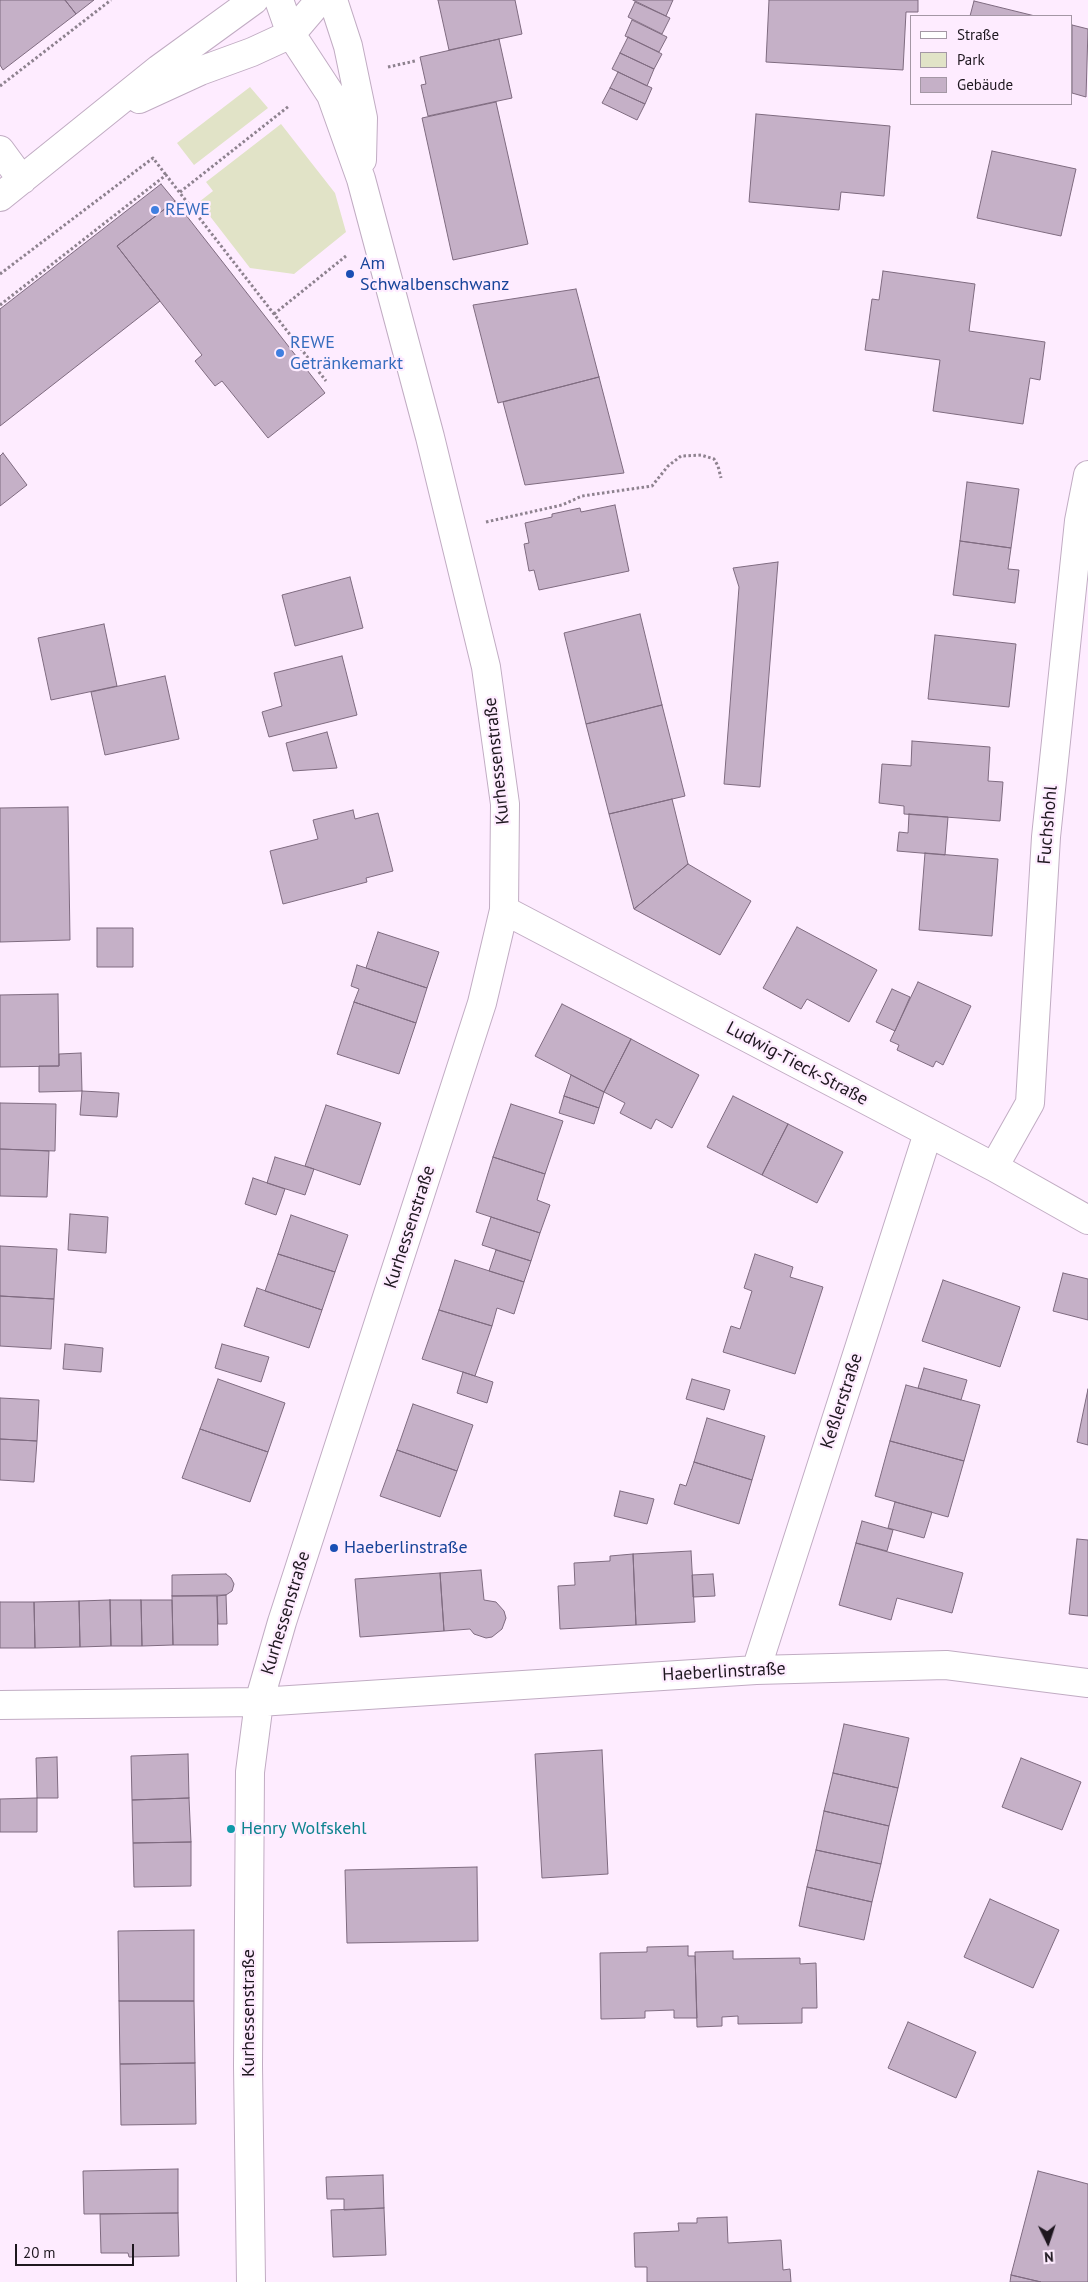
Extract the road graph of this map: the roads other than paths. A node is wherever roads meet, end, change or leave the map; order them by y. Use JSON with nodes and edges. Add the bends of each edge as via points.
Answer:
{"nodes":[{"id":1,"x":254,"y":0,"type":"edge"},
{"id":2,"x":279,"y":0,"type":"edge"},
{"id":3,"x":320,"y":0,"type":"edge"},
{"id":4,"x":333,"y":0,"type":"edge"},
{"id":5,"x":291,"y":34,"type":"junction"},
{"id":6,"x":104,"y":116,"type":"junction"},
{"id":7,"x":0,"y":150,"type":"edge"},
{"id":8,"x":361,"y":179,"type":"junction"},
{"id":9,"x":22,"y":180,"type":"junction"},
{"id":10,"x":0,"y":197,"type":"edge"},
{"id":11,"x":1088,"y":475,"type":"edge"},
{"id":12,"x":504,"y":910,"type":"junction"},
{"id":13,"x":928,"y":1133,"type":"junction"},
{"id":14,"x":994,"y":1167,"type":"junction"},
{"id":15,"x":1088,"y":1220,"type":"edge"},
{"id":16,"x":756,"y":1670,"type":"junction"},
{"id":17,"x":1088,"y":1683,"type":"edge"},
{"id":18,"x":259,"y":1702,"type":"junction"},
{"id":19,"x":0,"y":1705,"type":"edge"},
{"id":20,"x":250,"y":2282,"type":"edge"}],
"edges":[{"from":1,"to":6,"type":"street","via":[[159,69]]},
{"from":2,"to":5,"type":"street","name":"Kurhessenstraße"},
{"from":3,"to":5,"type":"street"},
{"from":4,"to":8,"type":"street","name":"Kurhessenstraße","via":[[348,46],[363,118]]},
{"from":5,"to":6,"type":"street","via":[[200,70]]},
{"from":5,"to":8,"type":"street","name":"Kurhessenstraße","via":[[331,95]]},
{"from":6,"to":9,"type":"street"},
{"from":7,"to":9,"type":"street"},
{"from":8,"to":12,"type":"street","name":"Kurhessenstraße","via":[[430,437],[486,667],[505,804]]},
{"from":9,"to":10,"type":"street"},
{"from":11,"to":14,"type":"street","name":"Fuchshohl","via":[[1079,521],[1046,837],[1030,1103]]},
{"from":12,"to":13,"type":"street","name":"Ludwig-Tieck-Straße"},
{"from":12,"to":18,"type":"street","name":"Kurhessenstraße","via":[[482,1003]]},
{"from":13,"to":14,"type":"street","name":"Ludwig-Tieck-Straße"},
{"from":13,"to":16,"type":"street","name":"Keßlerstraße"},
{"from":14,"to":15,"type":"street","name":"Ludwig-Tieck-Straße"},
{"from":16,"to":17,"type":"street","name":"Haeberlinstraße","via":[[946,1665]]},
{"from":16,"to":18,"type":"street","name":"Haeberlinstraße"},
{"from":18,"to":19,"type":"street","name":"Haeberlinstraße"},
{"from":18,"to":20,"type":"street","name":"Kurhessenstraße","via":[[250,1772]]}]}
